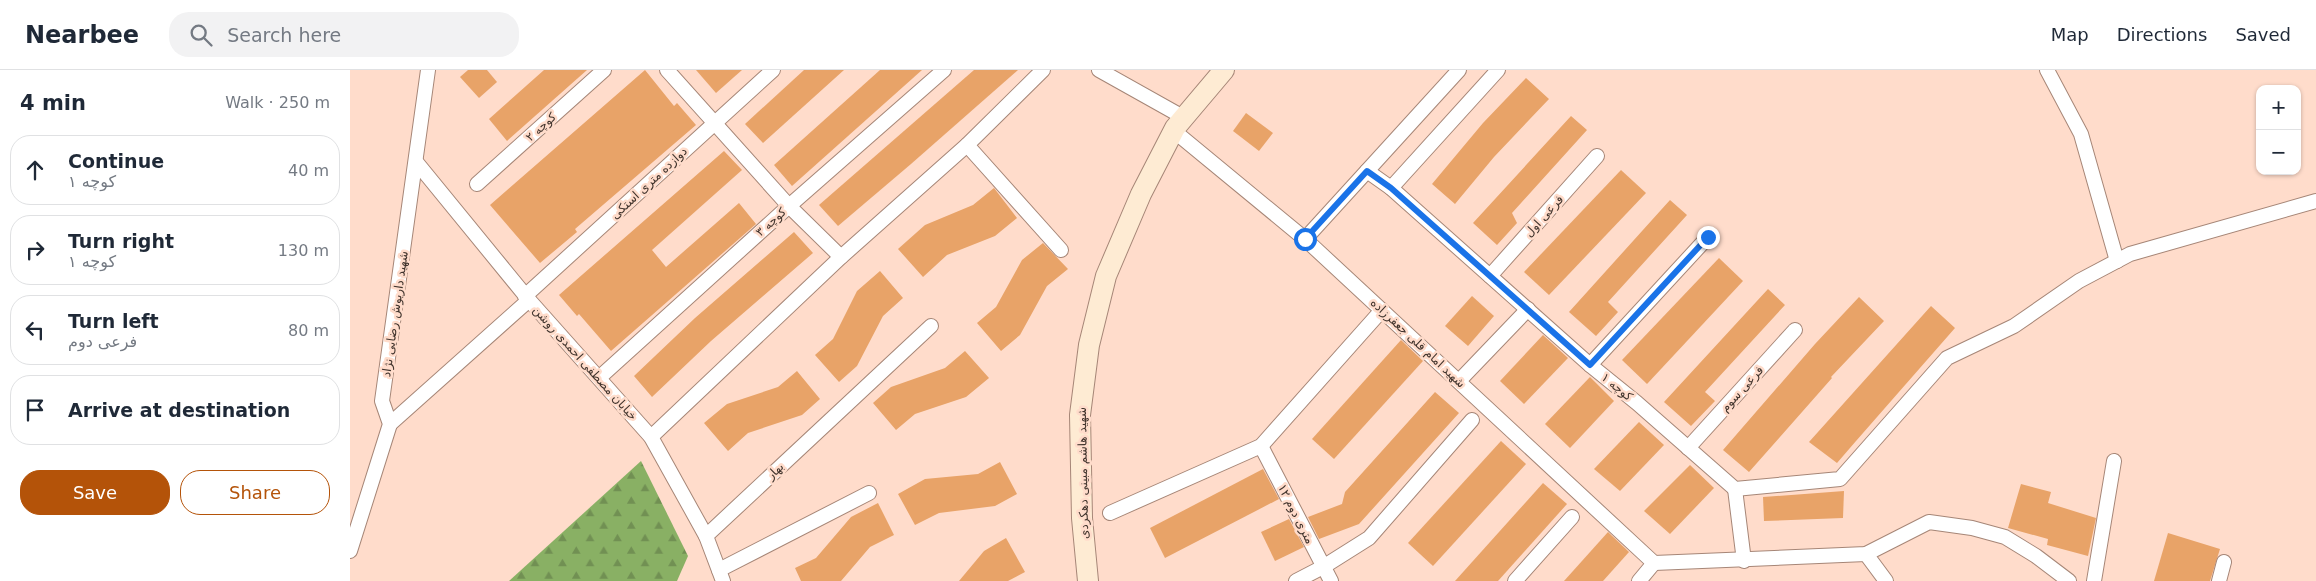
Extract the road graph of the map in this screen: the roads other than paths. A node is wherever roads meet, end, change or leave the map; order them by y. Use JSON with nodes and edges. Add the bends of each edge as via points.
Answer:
{"nodes":[{"id":1,"x":428,"y":70,"type":"edge"},
{"id":2,"x":604,"y":70,"type":"edge"},
{"id":3,"x":667,"y":70,"type":"edge"},
{"id":4,"x":773,"y":70,"type":"edge"},
{"id":5,"x":944,"y":70,"type":"edge"},
{"id":6,"x":1043,"y":70,"type":"edge"},
{"id":7,"x":1099,"y":70,"type":"edge"},
{"id":8,"x":1224,"y":70,"type":"edge"},
{"id":9,"x":1459,"y":70,"type":"edge"},
{"id":10,"x":1498,"y":70,"type":"edge"},
{"id":11,"x":2046,"y":70,"type":"edge"},
{"id":12,"x":714,"y":122,"type":"junction"},
{"id":13,"x":1179,"y":124,"type":"junction"},
{"id":14,"x":967,"y":144,"type":"junction"},
{"id":15,"x":1598,"y":156,"type":"dead end"},
{"id":16,"x":417,"y":164,"type":"junction"},
{"id":17,"x":1367,"y":171,"type":"junction"},
{"id":18,"x":477,"y":184,"type":"dead end"},
{"id":19,"x":1391,"y":188,"type":"junction"},
{"id":20,"x":2316,"y":201,"type":"edge"},
{"id":21,"x":789,"y":206,"type":"junction"},
{"id":22,"x":1708,"y":237,"type":"dead end"},
{"id":23,"x":1305,"y":239,"type":"junction"},
{"id":24,"x":1061,"y":250,"type":"dead end"},
{"id":25,"x":841,"y":258,"type":"junction"},
{"id":26,"x":2117,"y":262,"type":"junction"},
{"id":27,"x":1490,"y":276,"type":"junction"},
{"id":28,"x":527,"y":298,"type":"junction"},
{"id":29,"x":1528,"y":309,"type":"junction"},
{"id":30,"x":1382,"y":310,"type":"junction"},
{"id":31,"x":931,"y":326,"type":"dead end"},
{"id":32,"x":1795,"y":330,"type":"dead end"},
{"id":33,"x":1590,"y":365,"type":"junction"},
{"id":34,"x":600,"y":377,"type":"junction"},
{"id":35,"x":1459,"y":381,"type":"junction"},
{"id":36,"x":1472,"y":420,"type":"dead end"},
{"id":37,"x":390,"y":424,"type":"junction"},
{"id":38,"x":651,"y":437,"type":"junction"},
{"id":39,"x":1261,"y":446,"type":"junction"},
{"id":40,"x":1688,"y":448,"type":"junction"},
{"id":41,"x":2114,"y":461,"type":"dead end"},
{"id":42,"x":1735,"y":489,"type":"junction"},
{"id":43,"x":869,"y":493,"type":"dead end"},
{"id":44,"x":1110,"y":513,"type":"dead end"},
{"id":45,"x":1572,"y":517,"type":"dead end"},
{"id":46,"x":706,"y":536,"type":"junction"},
{"id":47,"x":350,"y":551,"type":"edge"},
{"id":48,"x":1866,"y":554,"type":"junction"},
{"id":49,"x":1744,"y":561,"type":"junction"},
{"id":50,"x":2224,"y":562,"type":"dead end"},
{"id":51,"x":1654,"y":563,"type":"junction"},
{"id":52,"x":1323,"y":567,"type":"junction"},
{"id":53,"x":721,"y":575,"type":"edge"},
{"id":54,"x":1088,"y":581,"type":"edge"},
{"id":55,"x":1296,"y":581,"type":"edge"},
{"id":56,"x":1331,"y":581,"type":"edge"},
{"id":57,"x":1515,"y":581,"type":"edge"},
{"id":58,"x":1639,"y":581,"type":"edge"},
{"id":59,"x":1886,"y":581,"type":"edge"},
{"id":60,"x":2069,"y":581,"type":"edge"},
{"id":61,"x":2094,"y":581,"type":"edge"},
{"id":62,"x":2219,"y":581,"type":"edge"}],
"edges":[{"from":1,"to":16,"type":"street","name":"شهید داریوش رضایی نژاد"},
{"from":2,"to":18,"type":"street","name":"کوچه ۲"},
{"from":3,"to":12,"type":"street"},
{"from":4,"to":12,"type":"street","name":"دوازده متری استکی"},
{"from":5,"to":21,"type":"street","name":"کوچه ۳"},
{"from":6,"to":14,"type":"street"},
{"from":7,"to":13,"type":"street","name":"شهید امام قلی جعفرزاده"},
{"from":8,"to":13,"type":"main road","name":"شهید هاشم مبینی دهکردی"},
{"from":9,"to":17,"type":"street"},
{"from":10,"to":19,"type":"street"},
{"from":11,"to":26,"type":"street","via":[[2081,134]]},
{"from":12,"to":21,"type":"street"},
{"from":12,"to":28,"type":"street","name":"دوازده متری استکی"},
{"from":13,"to":23,"type":"street","name":"شهید امام قلی جعفرزاده"},
{"from":13,"to":54,"type":"main road","name":"شهید هاشم مبینی دهکردی","via":[[1141,194],[1106,276],[1089,345],[1080,415],[1082,518]]},
{"from":14,"to":24,"type":"street"},
{"from":14,"to":25,"type":"street"},
{"from":15,"to":27,"type":"street","name":"فرعی اول"},
{"from":16,"to":28,"type":"street","name":"خیابان مصطفی احمدی روشن"},
{"from":16,"to":37,"type":"street","name":"شهید داریوش رضایی نژاد","via":[[382,401]]},
{"from":17,"to":19,"type":"street","name":"کوچه ۱"},
{"from":17,"to":23,"type":"street"},
{"from":19,"to":27,"type":"street","name":"کوچه ۱"},
{"from":20,"to":26,"type":"street","via":[[2130,254]]},
{"from":21,"to":25,"type":"street"},
{"from":21,"to":34,"type":"street","name":"کوچه ۳"},
{"from":22,"to":33,"type":"street"},
{"from":23,"to":30,"type":"street","name":"شهید امام قلی جعفرزاده"},
{"from":25,"to":38,"type":"street"},
{"from":26,"to":42,"type":"street","via":[[2078,282],[2014,326],[1947,358],[1840,479]]},
{"from":27,"to":29,"type":"street","name":"کوچه ۱"},
{"from":28,"to":34,"type":"street","name":"خیابان مصطفی احمدی روشن"},
{"from":28,"to":37,"type":"street","name":"دوازده متری استکی"},
{"from":29,"to":33,"type":"street","name":"کوچه ۱"},
{"from":29,"to":35,"type":"street"},
{"from":30,"to":35,"type":"street","name":"شهید امام قلی جعفرزاده"},
{"from":30,"to":39,"type":"street"},
{"from":31,"to":46,"type":"street","name":"بهار"},
{"from":32,"to":40,"type":"street","name":"فرعی سوم"},
{"from":33,"to":40,"type":"street","name":"کوچه ۱"},
{"from":34,"to":38,"type":"street","name":"خیابان مصطفی احمدی روشن"},
{"from":35,"to":51,"type":"street","name":"شهید امام قلی جعفرزاده"},
{"from":36,"to":52,"type":"street","via":[[1369,538]]},
{"from":37,"to":47,"type":"street"},
{"from":38,"to":46,"type":"street","name":"خیابان مصطفی احمدی روشن"},
{"from":39,"to":44,"type":"street"},
{"from":39,"to":52,"type":"street","name":"۱۲ متری دوم"},
{"from":40,"to":42,"type":"street","name":"کوچه ۱"},
{"from":41,"to":61,"type":"street"},
{"from":42,"to":49,"type":"street"},
{"from":43,"to":53,"type":"street"},
{"from":45,"to":57,"type":"street"},
{"from":46,"to":53,"type":"street","name":"خیابان مصطفی احمدی روشن"},
{"from":48,"to":49,"type":"street"},
{"from":48,"to":59,"type":"street"},
{"from":48,"to":60,"type":"street","via":[[1929,522],[2005,537]]},
{"from":49,"to":51,"type":"street"},
{"from":50,"to":62,"type":"street"},
{"from":51,"to":58,"type":"street"},
{"from":52,"to":55,"type":"street"},
{"from":52,"to":56,"type":"street","name":"۱۲ متری دوم"}]}
